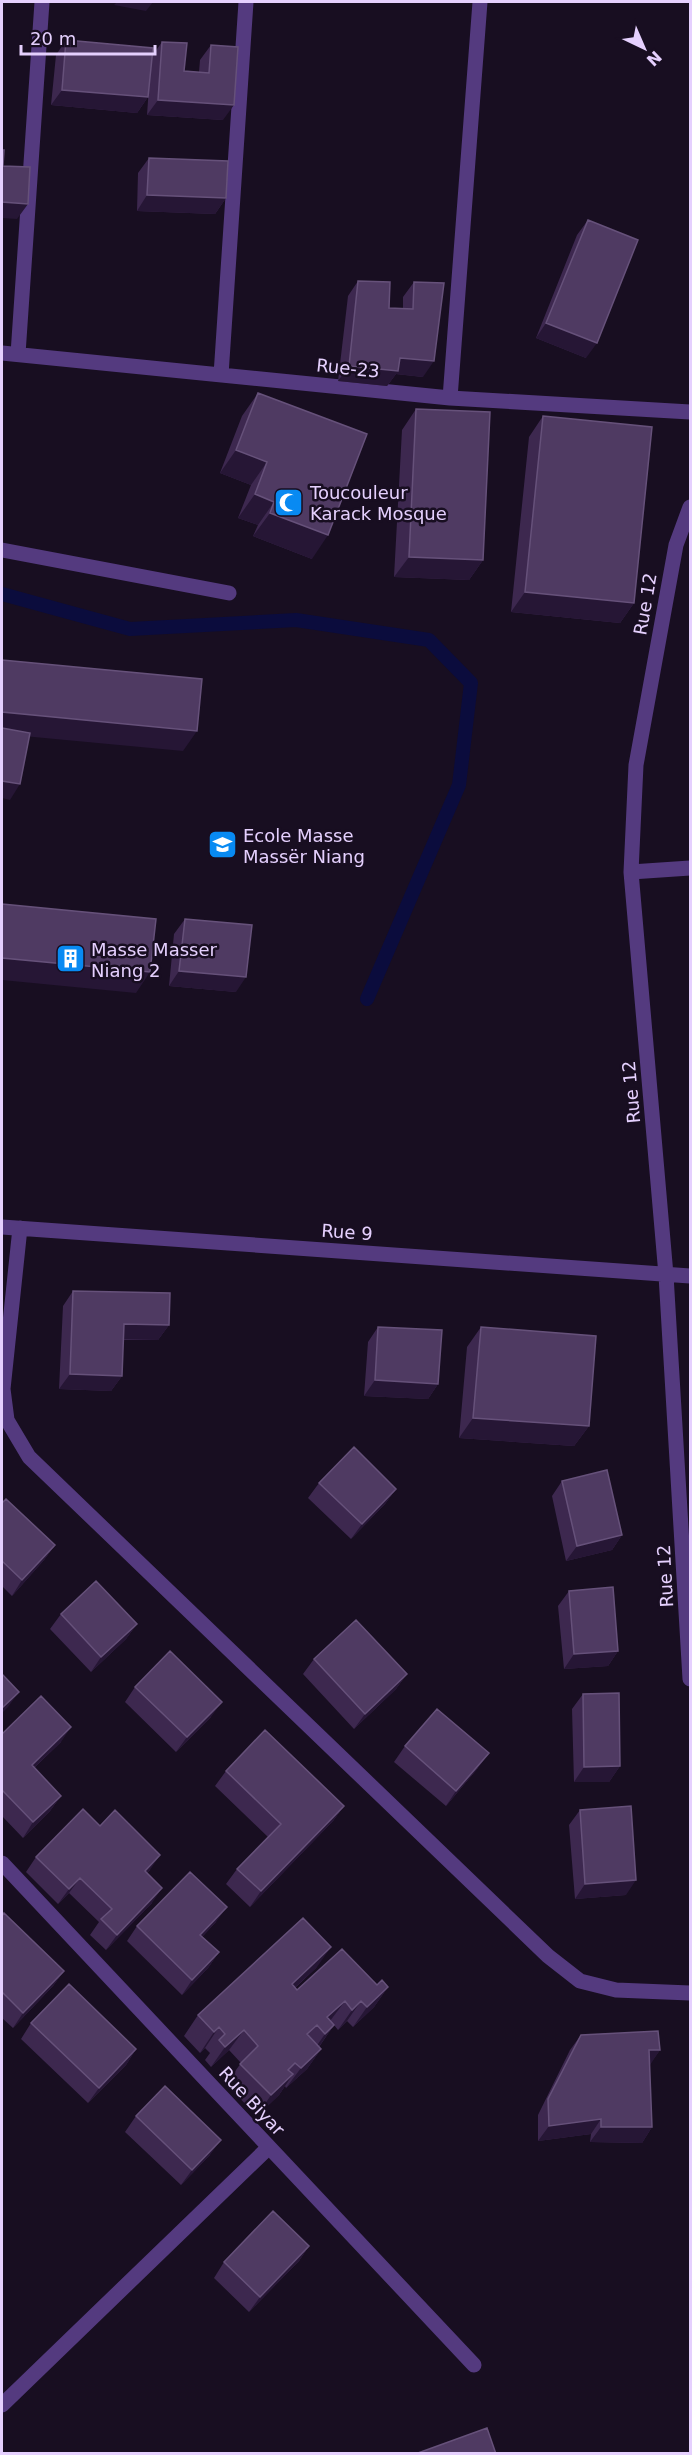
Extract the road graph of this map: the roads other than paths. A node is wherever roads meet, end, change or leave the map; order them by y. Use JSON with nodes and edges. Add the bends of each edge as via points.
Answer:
{"nodes":[{"id":1,"x":42,"y":2,"type":"edge"},
{"id":2,"x":246,"y":2,"type":"edge"},
{"id":3,"x":480,"y":2,"type":"edge"},
{"id":4,"x":2,"y":353,"type":"edge"},
{"id":5,"x":18,"y":354,"type":"junction"},
{"id":6,"x":221,"y":375,"type":"junction"},
{"id":7,"x":450,"y":398,"type":"junction"},
{"id":8,"x":690,"y":412,"type":"edge"},
{"id":9,"x":690,"y":507,"type":"edge"},
{"id":10,"x":2,"y":550,"type":"edge"},
{"id":11,"x":229,"y":593,"type":"dead end"},
{"id":12,"x":690,"y":868,"type":"edge"},
{"id":13,"x":631,"y":872,"type":"junction"},
{"id":14,"x":2,"y":1227,"type":"edge"},
{"id":15,"x":20,"y":1228,"type":"junction"},
{"id":16,"x":666,"y":1275,"type":"junction"},
{"id":17,"x":690,"y":1276,"type":"edge"},
{"id":18,"x":690,"y":1679,"type":"edge"},
{"id":19,"x":2,"y":1863,"type":"edge"},
{"id":20,"x":690,"y":1993,"type":"edge"},
{"id":21,"x":269,"y":2147,"type":"junction"},
{"id":22,"x":474,"y":2365,"type":"dead end"},
{"id":23,"x":2,"y":2405,"type":"edge"}],
"edges":[{"from":1,"to":5,"type":"street"},
{"from":2,"to":6,"type":"street"},
{"from":3,"to":7,"type":"street"},
{"from":4,"to":5,"type":"street","name":"Rue-23"},
{"from":5,"to":6,"type":"street","name":"Rue-23"},
{"from":6,"to":7,"type":"street","name":"Rue-23"},
{"from":7,"to":8,"type":"street","name":"Rue-23"},
{"from":9,"to":13,"type":"street","name":"Rue 12","via":[[676,545],[636,765]]},
{"from":10,"to":11,"type":"street"},
{"from":12,"to":13,"type":"street"},
{"from":13,"to":16,"type":"street","name":"Rue 12"},
{"from":14,"to":15,"type":"street","name":"Rue 9"},
{"from":15,"to":16,"type":"street","name":"Rue 9"},
{"from":15,"to":20,"type":"street","via":[[3,1389],[7,1420],[29,1457],[548,1956],[580,1981],[616,1990]]},
{"from":16,"to":17,"type":"street","name":"Rue 9"},
{"from":16,"to":18,"type":"street","name":"Rue 12"},
{"from":19,"to":21,"type":"street","name":"Rue Biyar"},
{"from":21,"to":22,"type":"street","name":"Rue Biyar"},
{"from":21,"to":23,"type":"street"}]}
